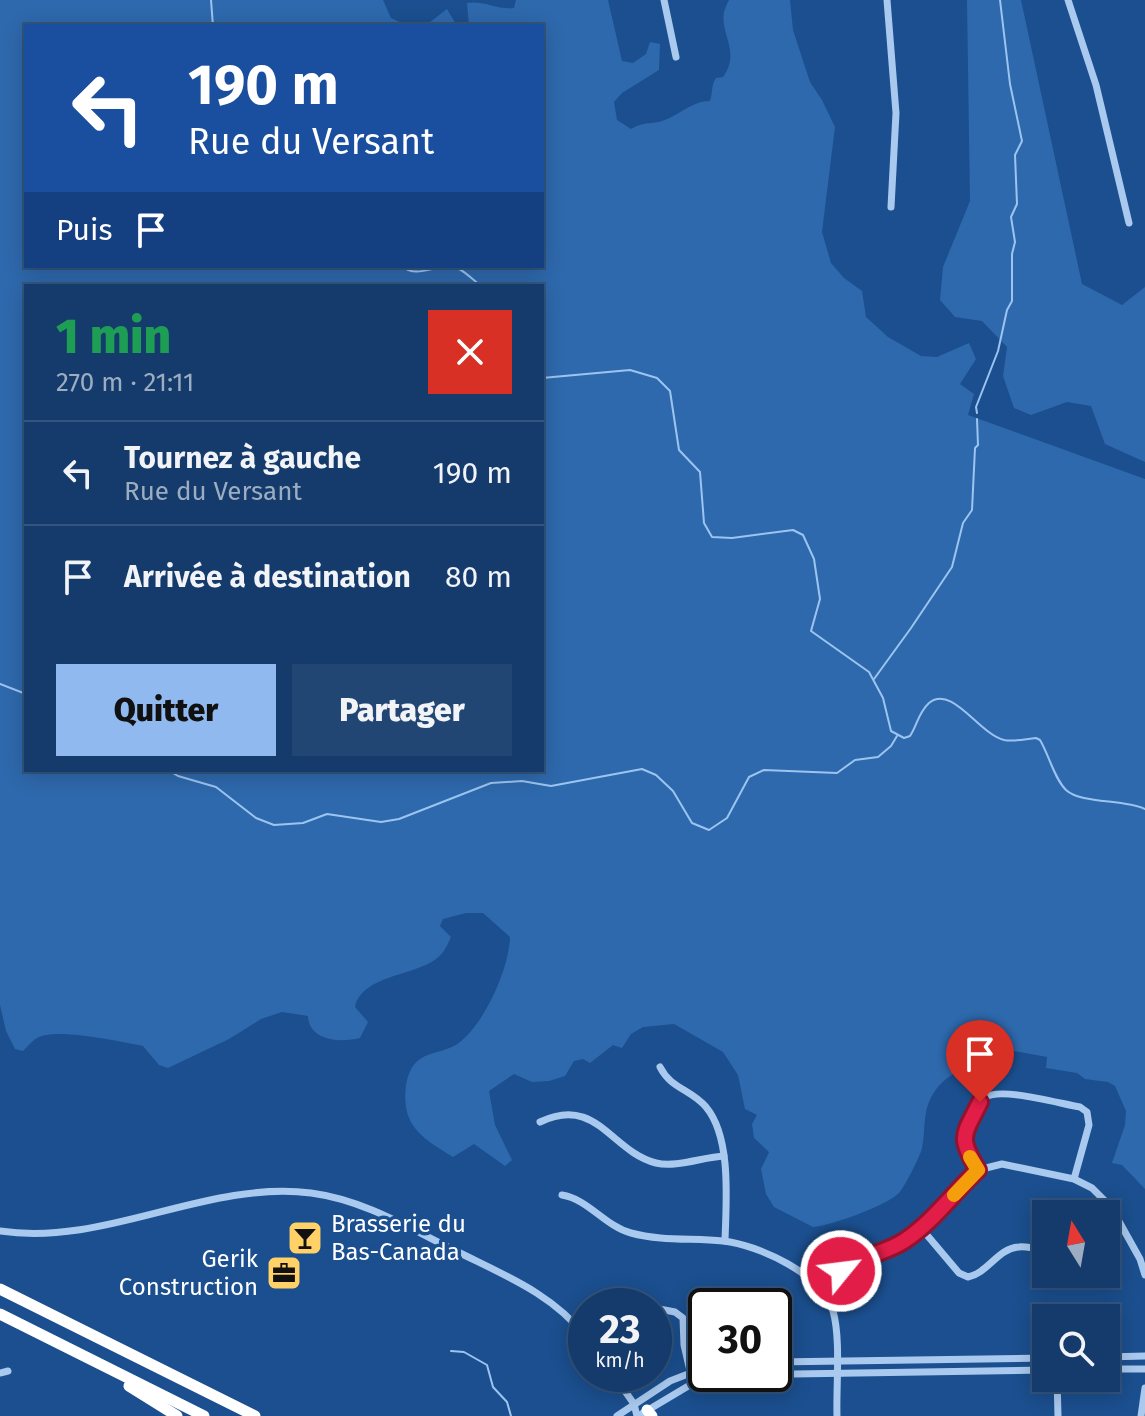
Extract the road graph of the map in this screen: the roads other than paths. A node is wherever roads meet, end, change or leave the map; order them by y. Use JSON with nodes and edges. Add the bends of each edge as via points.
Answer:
{"nodes":[{"id":1,"x":664,"y":0,"type":"edge"},
{"id":2,"x":887,"y":0,"type":"edge"},
{"id":3,"x":1068,"y":0,"type":"edge"},
{"id":4,"x":676,"y":57,"type":"dead end"},
{"id":5,"x":891,"y":207,"type":"dead end"},
{"id":6,"x":1129,"y":223,"type":"dead end"},
{"id":7,"x":660,"y":1067,"type":"dead end"},
{"id":8,"x":540,"y":1122,"type":"dead end"},
{"id":9,"x":724,"y":1156,"type":"junction"},
{"id":10,"x":978,"y":1170,"type":"junction"},
{"id":11,"x":1074,"y":1179,"type":"junction"},
{"id":12,"x":562,"y":1195,"type":"dead end"},
{"id":13,"x":1104,"y":1200,"type":"edge"},
{"id":14,"x":1120,"y":1222,"type":"edge"},
{"id":15,"x":921,"y":1228,"type":"junction"},
{"id":16,"x":0,"y":1231,"type":"edge"},
{"id":17,"x":725,"y":1241,"type":"junction"},
{"id":18,"x":1032,"y":1249,"type":"edge"},
{"id":19,"x":1142,"y":1258,"type":"edge"},
{"id":20,"x":1145,"y":1275,"type":"edge"},
{"id":21,"x":819,"y":1288,"type":"junction"},
{"id":22,"x":0,"y":1289,"type":"edge"},
{"id":23,"x":672,"y":1311,"type":"edge"},
{"id":24,"x":0,"y":1314,"type":"edge"},
{"id":25,"x":568,"y":1317,"type":"edge"},
{"id":26,"x":71,"y":1350,"type":"junction"},
{"id":27,"x":1145,"y":1356,"type":"edge"},
{"id":28,"x":1120,"y":1357,"type":"edge"},
{"id":29,"x":1032,"y":1358,"type":"edge"},
{"id":30,"x":688,"y":1362,"type":"edge"},
{"id":31,"x":792,"y":1362,"type":"edge"},
{"id":32,"x":836,"y":1362,"type":"junction"},
{"id":33,"x":1120,"y":1369,"type":"edge"},
{"id":34,"x":1145,"y":1369,"type":"edge"},
{"id":35,"x":1032,"y":1370,"type":"edge"},
{"id":36,"x":688,"y":1372,"type":"edge"},
{"id":37,"x":837,"y":1374,"type":"junction"},
{"id":38,"x":1145,"y":1388,"type":"edge"},
{"id":39,"x":626,"y":1392,"type":"edge"},
{"id":40,"x":1057,"y":1392,"type":"edge"},
{"id":41,"x":634,"y":1404,"type":"junction"},
{"id":42,"x":644,"y":1414,"type":"edge"},
{"id":43,"x":177,"y":1416,"type":"edge"},
{"id":44,"x":204,"y":1416,"type":"edge"},
{"id":45,"x":255,"y":1416,"type":"edge"},
{"id":46,"x":617,"y":1416,"type":"edge"},
{"id":47,"x":837,"y":1416,"type":"edge"},
{"id":48,"x":1058,"y":1416,"type":"edge"},
{"id":49,"x":1141,"y":1416,"type":"edge"}],
"edges":[{"from":1,"to":4,"type":"street"},
{"from":2,"to":5,"type":"street","via":[[896,113]]},
{"from":3,"to":6,"type":"street","via":[[1096,85]]},
{"from":7,"to":9,"type":"street","via":[[666,1079],[708,1109]]},
{"from":8,"to":9,"type":"street","via":[[552,1116],[587,1117],[656,1163]]},
{"from":9,"to":17,"type":"street"},
{"from":10,"to":11,"type":"street","via":[[1002,1164]]},
{"from":10,"to":11,"type":"street","via":[[965,1148],[964,1134],[980,1102],[1001,1093],[1087,1112],[1089,1125]]},
{"from":10,"to":15,"type":"street"},
{"from":11,"to":13,"type":"street"},
{"from":12,"to":17,"type":"street","via":[[631,1233]]},
{"from":14,"to":19,"type":"street"},
{"from":15,"to":18,"type":"street","via":[[968,1277],[1008,1249]]},
{"from":15,"to":21,"type":"street","via":[[901,1243],[857,1259]]},
{"from":16,"to":25,"type":"street","via":[[67,1232],[246,1194],[324,1195],[387,1216],[527,1286]]},
{"from":17,"to":21,"type":"street","via":[[774,1257]]},
{"from":19,"to":20,"type":"street"},
{"from":21,"to":32,"type":"street","via":[[834,1313]]},
{"from":22,"to":45,"type":"highway"},
{"from":23,"to":30,"type":"street","via":[[683,1318]]},
{"from":24,"to":26,"type":"highway"},
{"from":26,"to":43,"type":"highway"},
{"from":26,"to":44,"type":"highway"},
{"from":27,"to":28,"type":"street"},
{"from":29,"to":32,"type":"street"},
{"from":31,"to":32,"type":"street"},
{"from":32,"to":37,"type":"street"},
{"from":33,"to":34,"type":"street"},
{"from":35,"to":37,"type":"street"},
{"from":36,"to":41,"type":"street"},
{"from":37,"to":42,"type":"street","via":[[718,1377],[690,1385]]},
{"from":37,"to":47,"type":"street"},
{"from":38,"to":49,"type":"street"},
{"from":39,"to":41,"type":"street"},
{"from":40,"to":48,"type":"street"},
{"from":41,"to":42,"type":"street"},
{"from":41,"to":46,"type":"street"}]}
